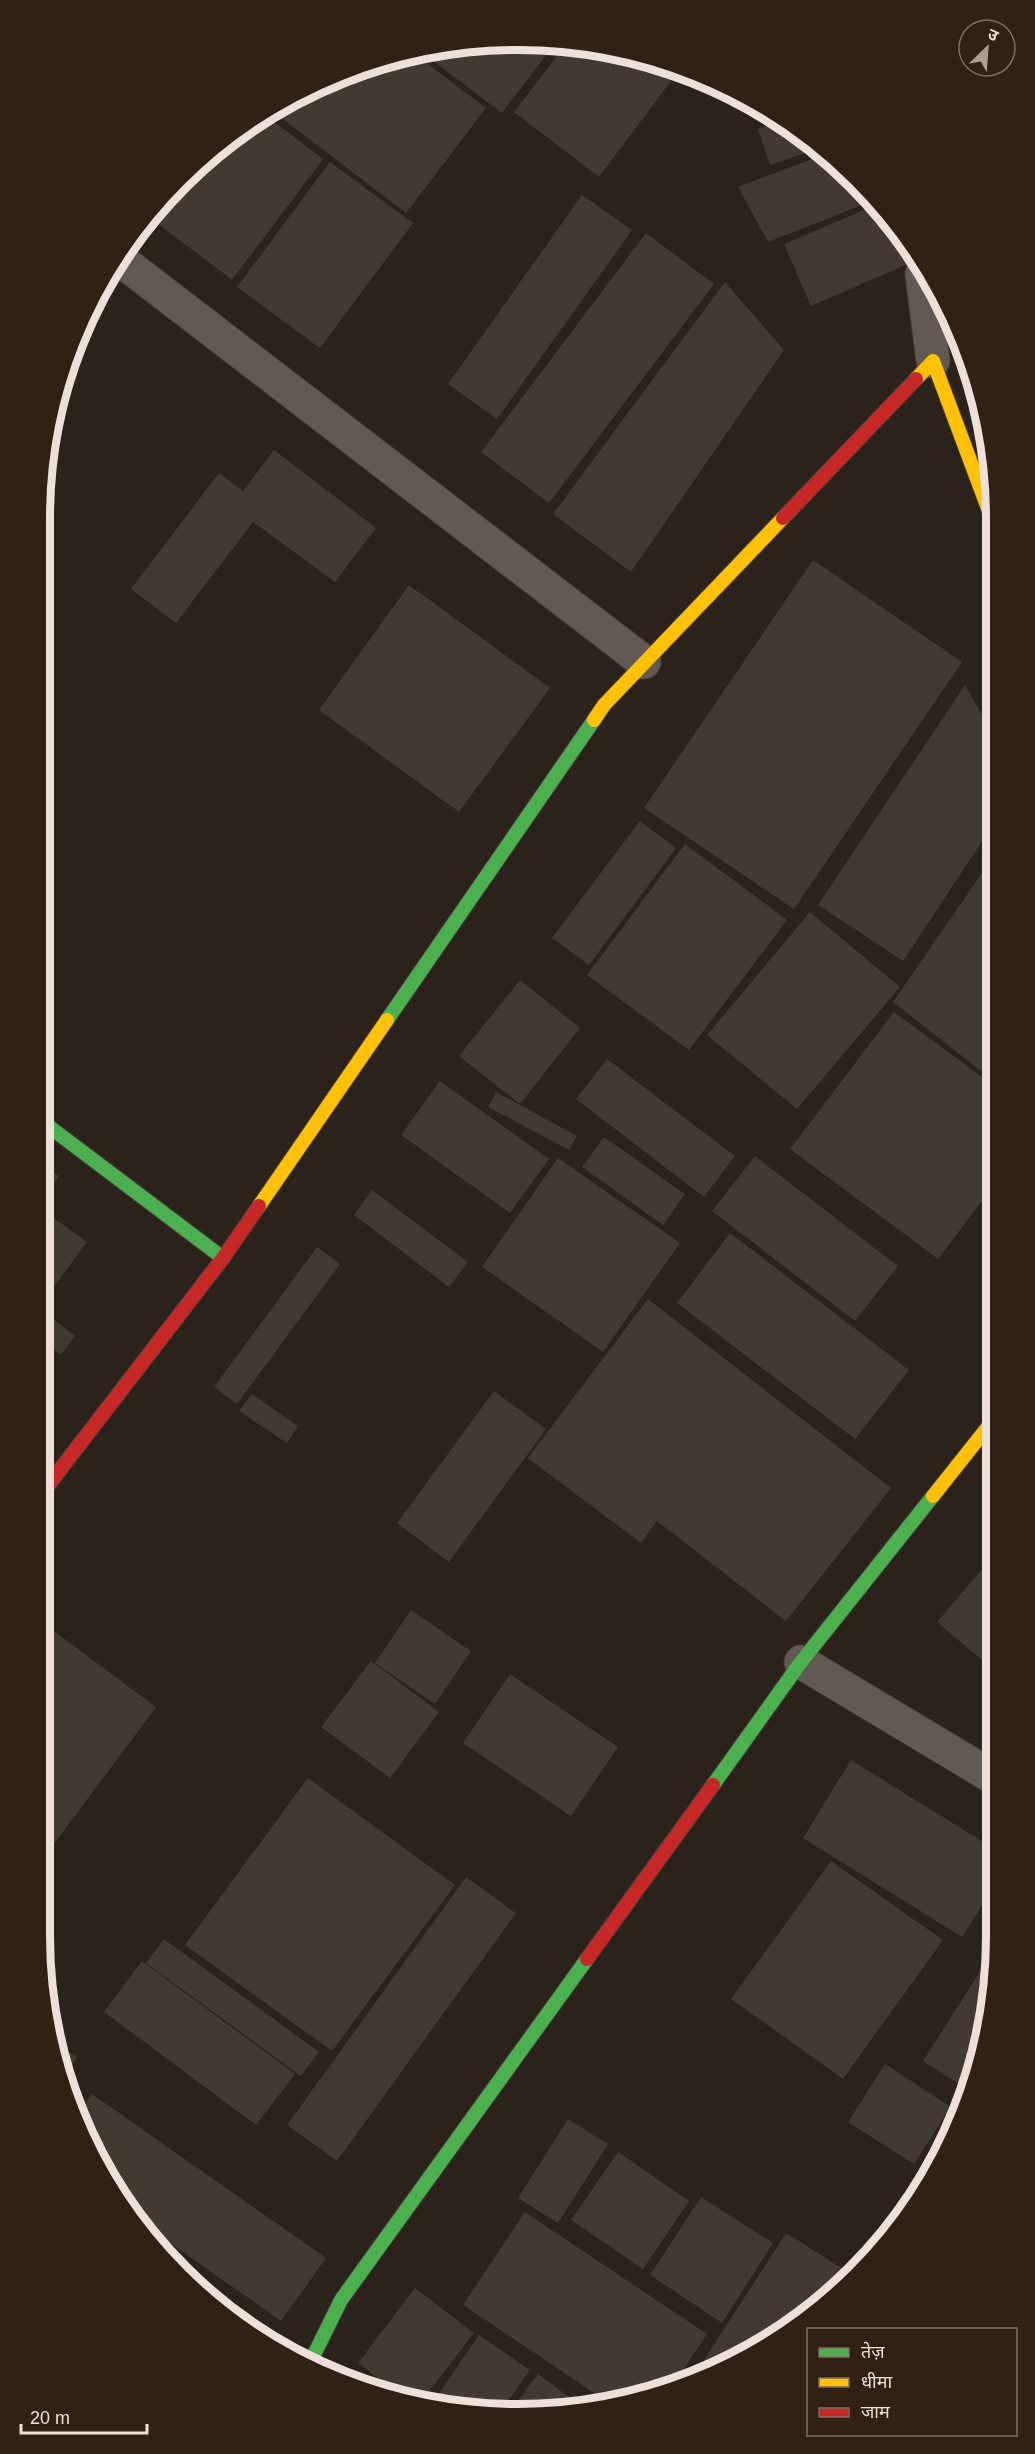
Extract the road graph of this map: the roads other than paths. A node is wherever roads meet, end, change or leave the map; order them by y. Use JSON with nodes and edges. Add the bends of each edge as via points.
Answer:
{"nodes":[{"id":1,"x":124,"y":263,"type":"edge"},
{"id":2,"x":923,"y":285,"type":"edge"},
{"id":3,"x":933,"y":361,"type":"junction"},
{"id":4,"x":985,"y":500,"type":"edge"},
{"id":5,"x":644,"y":662,"type":"junction"},
{"id":6,"x":50,"y":1127,"type":"edge"},
{"id":7,"x":223,"y":1258,"type":"junction"},
{"id":8,"x":986,"y":1428,"type":"edge"},
{"id":9,"x":50,"y":1483,"type":"edge"},
{"id":10,"x":801,"y":1662,"type":"junction"},
{"id":11,"x":986,"y":1773,"type":"edge"},
{"id":12,"x":313,"y":2357,"type":"edge"}],
"edges":[{"from":1,"to":5,"type":"street"},
{"from":2,"to":3,"type":"street"},
{"from":3,"to":4,"type":"street"},
{"from":3,"to":5,"type":"street"},
{"from":5,"to":7,"type":"street","via":[[604,705]]},
{"from":6,"to":7,"type":"street"},
{"from":7,"to":9,"type":"street"},
{"from":8,"to":10,"type":"street"},
{"from":10,"to":11,"type":"street"},
{"from":10,"to":12,"type":"street","via":[[341,2300]]}]}
